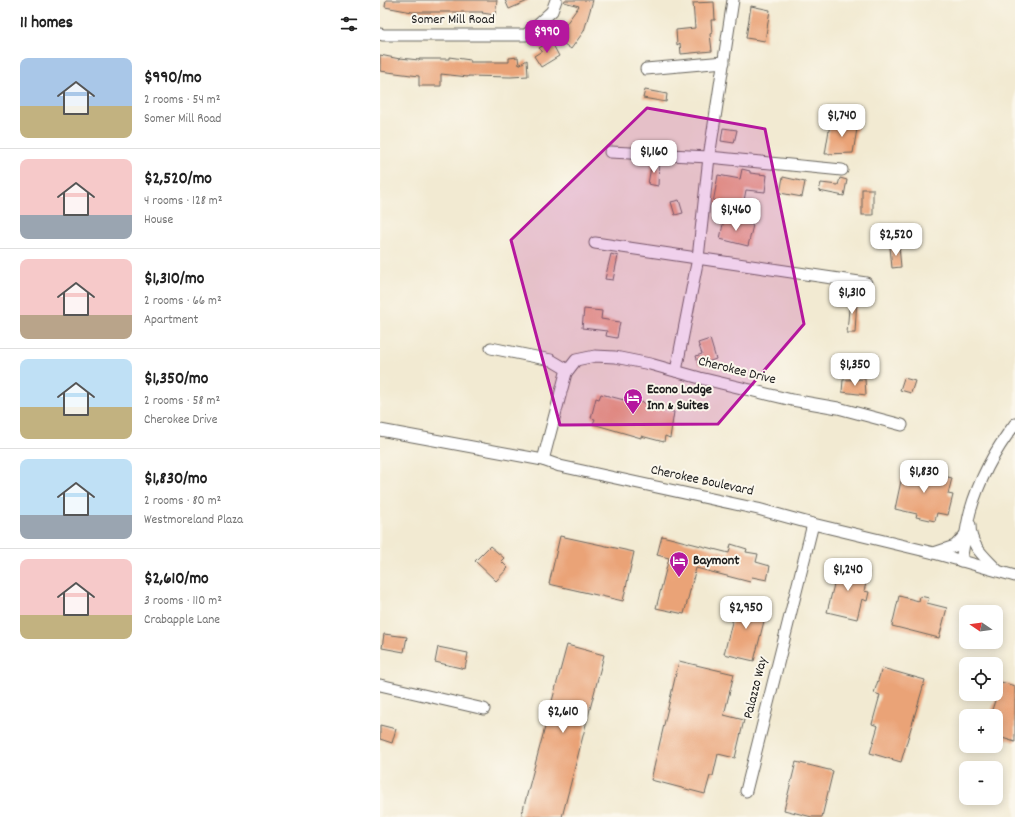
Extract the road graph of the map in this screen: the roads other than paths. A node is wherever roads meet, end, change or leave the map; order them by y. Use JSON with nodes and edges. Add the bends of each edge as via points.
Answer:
{"nodes":[{"id":1,"x":556,"y":0,"type":"edge"},
{"id":2,"x":733,"y":0,"type":"edge"},
{"id":3,"x":380,"y":34,"type":"edge"},
{"id":4,"x":724,"y":62,"type":"junction"},
{"id":5,"x":646,"y":69,"type":"dead end"},
{"id":6,"x":610,"y":152,"type":"dead end"},
{"id":7,"x":709,"y":157,"type":"junction"},
{"id":8,"x":842,"y":170,"type":"dead end"},
{"id":9,"x":596,"y":243,"type":"dead end"},
{"id":10,"x":698,"y":258,"type":"junction"},
{"id":11,"x":866,"y":283,"type":"dead end"},
{"id":12,"x":491,"y":348,"type":"dead end"},
{"id":13,"x":568,"y":370,"type":"junction"},
{"id":14,"x":676,"y":371,"type":"junction"},
{"id":15,"x":1015,"y":424,"type":"edge"},
{"id":16,"x":902,"y":425,"type":"dead end"},
{"id":17,"x":380,"y":430,"type":"edge"},
{"id":18,"x":543,"y":460,"type":"junction"},
{"id":19,"x":970,"y":512,"type":"junction"},
{"id":20,"x":813,"y":524,"type":"junction"},
{"id":21,"x":966,"y":533,"type":"junction"},
{"id":22,"x":934,"y":554,"type":"junction"},
{"id":23,"x":961,"y":561,"type":"junction"},
{"id":24,"x":998,"y":571,"type":"junction"},
{"id":25,"x":1015,"y":576,"type":"edge"},
{"id":26,"x":380,"y":685,"type":"edge"},
{"id":27,"x":484,"y":709,"type":"dead end"},
{"id":28,"x":746,"y":790,"type":"dead end"}],
"edges":[{"from":1,"to":3,"type":"street","name":"Somer Mill Road","via":[[552,12],[526,35]]},
{"from":2,"to":4,"type":"street"},
{"from":4,"to":5,"type":"street"},
{"from":4,"to":7,"type":"street"},
{"from":6,"to":7,"type":"street"},
{"from":7,"to":8,"type":"street"},
{"from":7,"to":10,"type":"street"},
{"from":9,"to":10,"type":"street"},
{"from":10,"to":11,"type":"street"},
{"from":10,"to":14,"type":"street"},
{"from":12,"to":13,"type":"street","via":[[551,360]]},
{"from":13,"to":14,"type":"street","name":"Cherokee Drive","via":[[576,360],[595,356],[650,364]]},
{"from":13,"to":18,"type":"street"},
{"from":14,"to":16,"type":"street","name":"Cherokee Drive"},
{"from":15,"to":19,"type":"street","via":[[999,445],[982,478]]},
{"from":17,"to":18,"type":"street","name":"Cherokee Boulevard"},
{"from":18,"to":20,"type":"street","name":"Cherokee Boulevard"},
{"from":19,"to":21,"type":"street"},
{"from":19,"to":24,"type":"street","via":[[970,531],[975,546]]},
{"from":20,"to":22,"type":"street","name":"Cherokee Boulevard"},
{"from":20,"to":28,"type":"street","name":"Palazzo Way"},
{"from":21,"to":22,"type":"street","via":[[955,546]]},
{"from":21,"to":23,"type":"street"},
{"from":22,"to":23,"type":"street","name":"Cherokee Boulevard"},
{"from":23,"to":24,"type":"street","name":"Cherokee Boulevard"},
{"from":24,"to":25,"type":"street","name":"Cherokee Boulevard"},
{"from":26,"to":27,"type":"street"}]}
